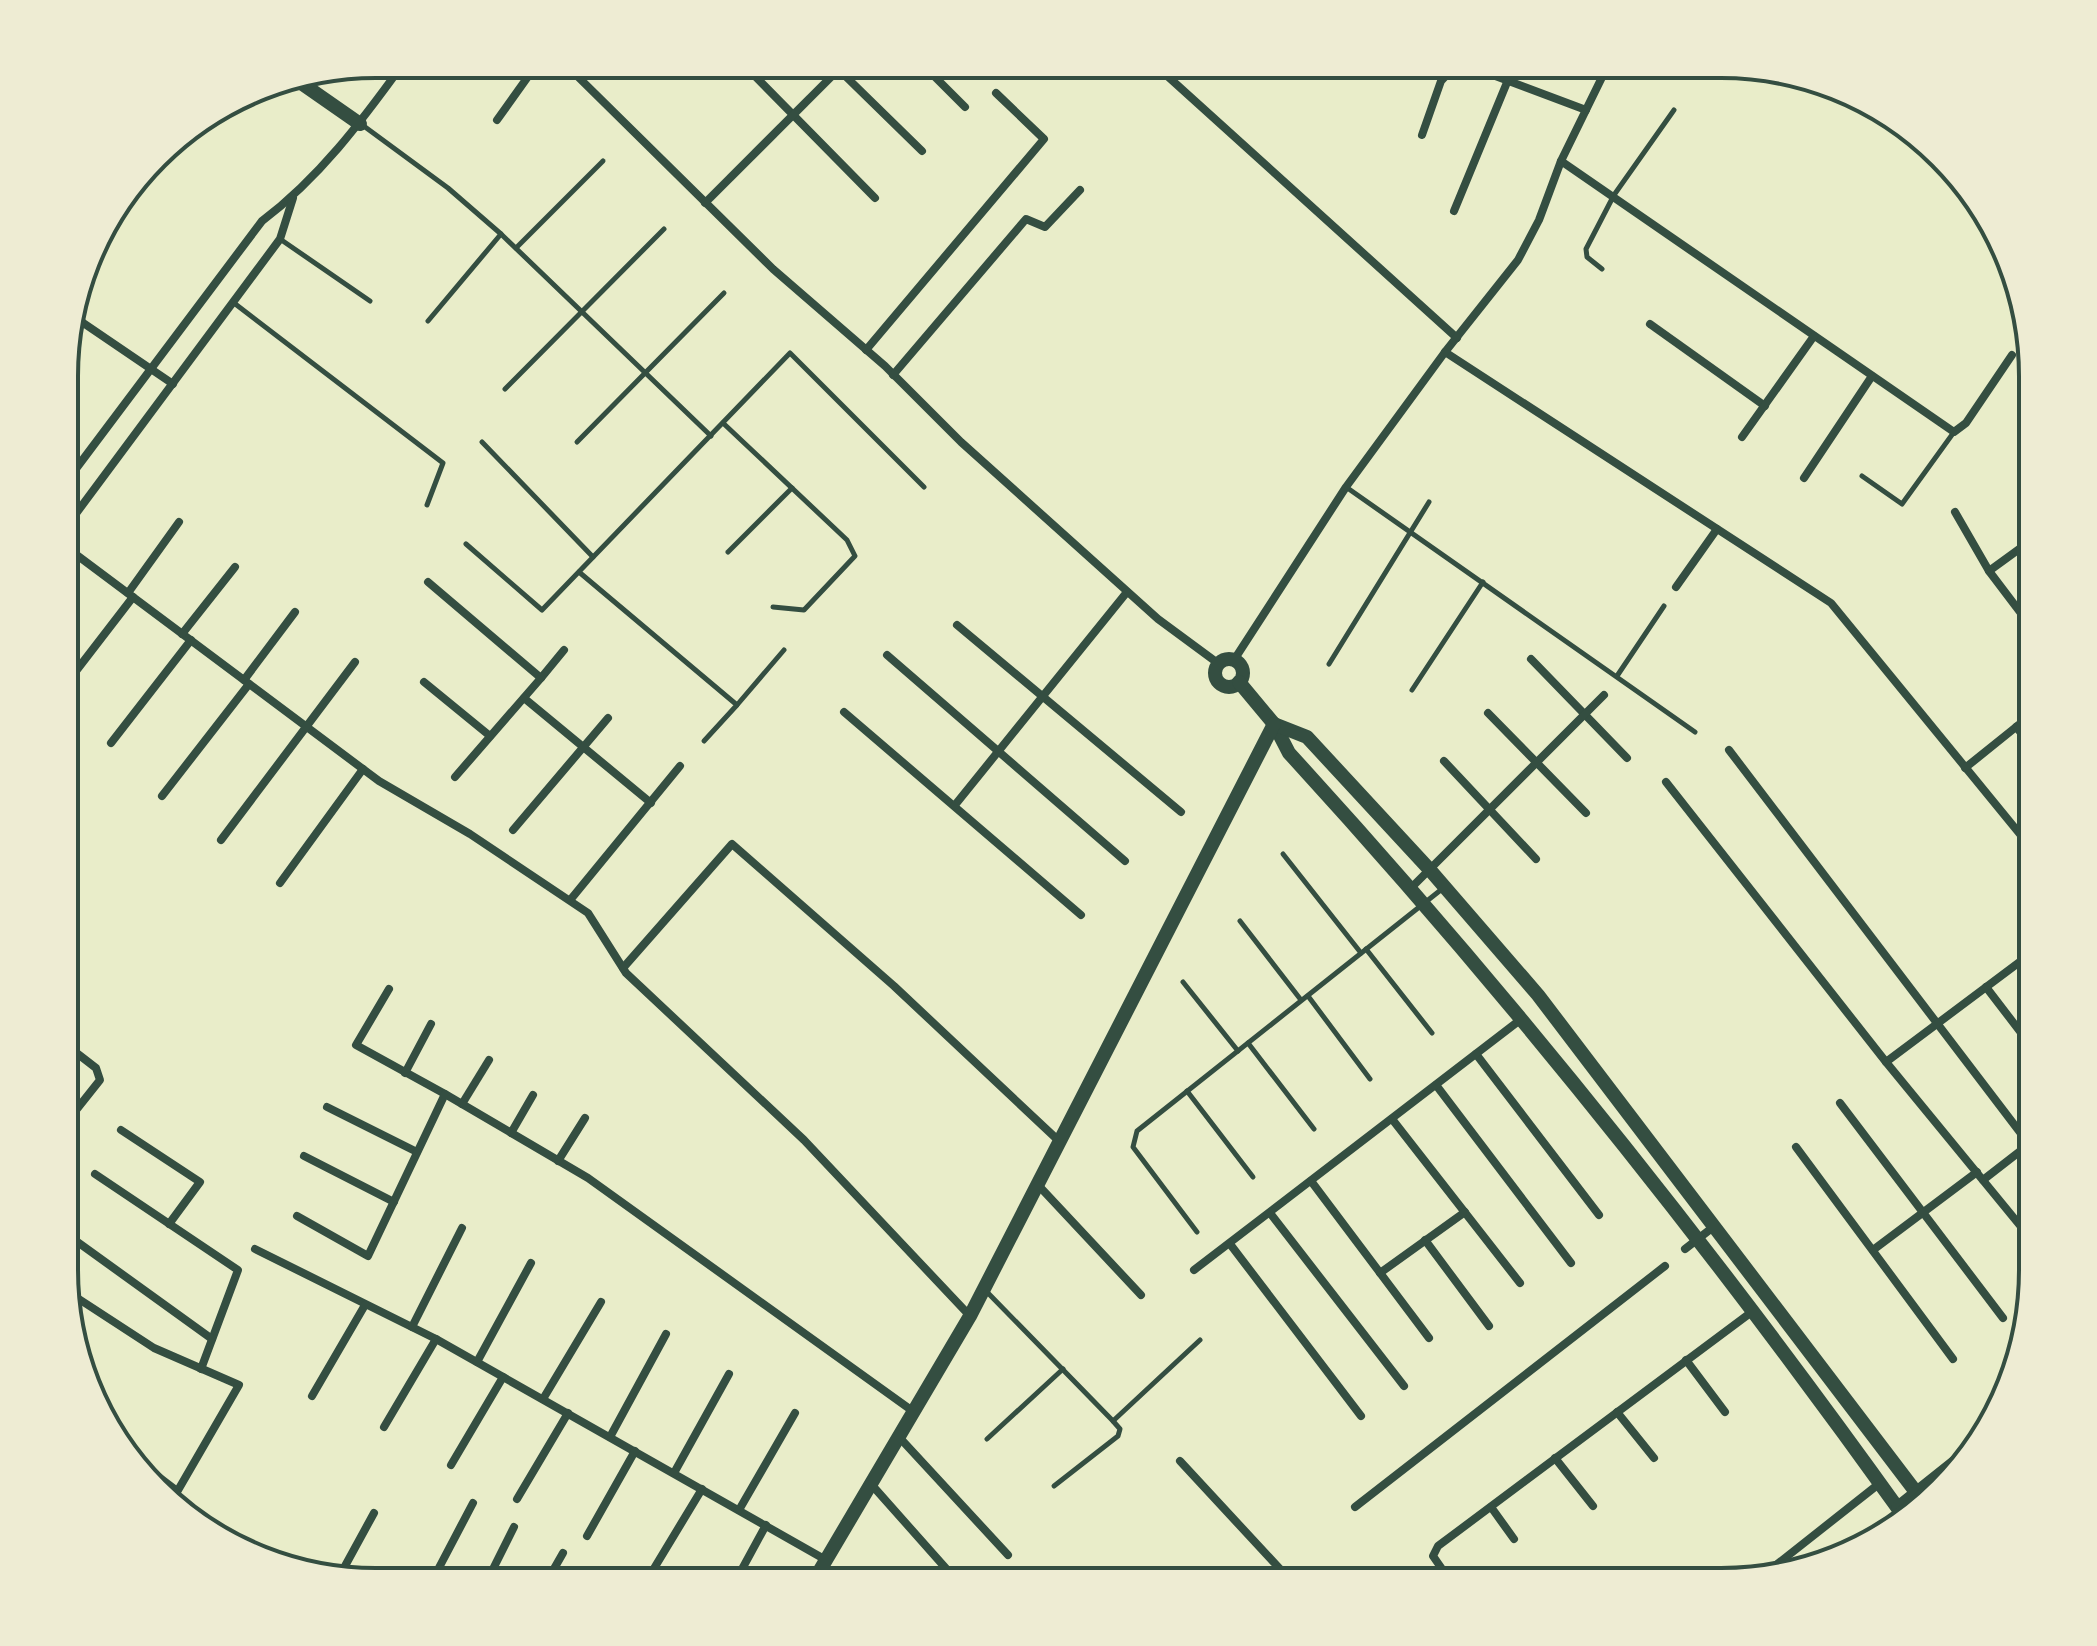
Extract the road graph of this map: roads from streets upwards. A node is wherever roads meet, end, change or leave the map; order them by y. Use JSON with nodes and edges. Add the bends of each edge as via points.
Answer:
{"nodes":[{"id":1,"x":393,"y":78,"type":"edge"},
{"id":2,"x":527,"y":78,"type":"edge"},
{"id":3,"x":579,"y":78,"type":"edge"},
{"id":4,"x":757,"y":78,"type":"edge"},
{"id":5,"x":828,"y":78,"type":"edge"},
{"id":6,"x":851,"y":78,"type":"edge"},
{"id":7,"x":936,"y":78,"type":"edge"},
{"id":8,"x":1169,"y":78,"type":"edge"},
{"id":9,"x":1444,"y":78,"type":"edge"},
{"id":10,"x":1502,"y":78,"type":"edge"},
{"id":11,"x":1602,"y":78,"type":"edge"},
{"id":12,"x":1508,"y":80,"type":"junction"},
{"id":13,"x":306,"y":86,"type":"edge"},
{"id":14,"x":996,"y":93,"type":"dead end"},
{"id":15,"x":965,"y":107,"type":"dead end"},
{"id":16,"x":1586,"y":110,"type":"junction"},
{"id":17,"x":794,"y":114,"type":"junction"},
{"id":18,"x":497,"y":120,"type":"dead end"},
{"id":19,"x":360,"y":124,"type":"junction"},
{"id":20,"x":1422,"y":135,"type":"dead end"},
{"id":21,"x":922,"y":151,"type":"dead end"},
{"id":22,"x":1561,"y":161,"type":"junction"},
{"id":23,"x":1080,"y":190,"type":"dead end"},
{"id":24,"x":294,"y":197,"type":"junction"},
{"id":25,"x":875,"y":198,"type":"dead end"},
{"id":26,"x":705,"y":203,"type":"junction"},
{"id":27,"x":1454,"y":211,"type":"dead end"},
{"id":28,"x":83,"y":323,"type":"edge"},
{"id":29,"x":1650,"y":324,"type":"dead end"},
{"id":30,"x":1814,"y":336,"type":"junction"},
{"id":31,"x":1457,"y":338,"type":"junction"},
{"id":32,"x":866,"y":350,"type":"junction"},
{"id":33,"x":1445,"y":352,"type":"junction"},
{"id":34,"x":2012,"y":355,"type":"dead end"},
{"id":35,"x":151,"y":369,"type":"junction"},
{"id":36,"x":893,"y":375,"type":"junction"},
{"id":37,"x":1872,"y":376,"type":"junction"},
{"id":38,"x":173,"y":384,"type":"junction"},
{"id":39,"x":1765,"y":406,"type":"junction"},
{"id":40,"x":1742,"y":437,"type":"dead end"},
{"id":41,"x":78,"y":466,"type":"edge"},
{"id":42,"x":1804,"y":478,"type":"dead end"},
{"id":43,"x":78,"y":511,"type":"edge"},
{"id":44,"x":1955,"y":512,"type":"dead end"},
{"id":45,"x":179,"y":522,"type":"dead end"},
{"id":46,"x":1717,"y":529,"type":"junction"},
{"id":47,"x":2019,"y":549,"type":"edge"},
{"id":48,"x":78,"y":556,"type":"edge"},
{"id":49,"x":235,"y":567,"type":"dead end"},
{"id":50,"x":1989,"y":571,"type":"junction"},
{"id":51,"x":428,"y":582,"type":"dead end"},
{"id":52,"x":1676,"y":587,"type":"dead end"},
{"id":53,"x":1127,"y":592,"type":"junction"},
{"id":54,"x":130,"y":595,"type":"junction"},
{"id":55,"x":2019,"y":611,"type":"edge"},
{"id":56,"x":295,"y":612,"type":"dead end"},
{"id":57,"x":957,"y":625,"type":"dead end"},
{"id":58,"x":182,"y":634,"type":"junction"},
{"id":59,"x":191,"y":640,"type":"junction"},
{"id":60,"x":564,"y":650,"type":"dead end"},
{"id":61,"x":887,"y":655,"type":"dead end"},
{"id":62,"x":1531,"y":659,"type":"dead end"},
{"id":63,"x":1234,"y":660,"type":"junction"},
{"id":64,"x":355,"y":662,"type":"dead end"},
{"id":65,"x":1219,"y":664,"type":"junction"},
{"id":66,"x":78,"y":667,"type":"edge"},
{"id":67,"x":541,"y":678,"type":"junction"},
{"id":68,"x":247,"y":682,"type":"junction"},
{"id":69,"x":424,"y":682,"type":"dead end"},
{"id":70,"x":1239,"y":682,"type":"junction"},
{"id":71,"x":1042,"y":693,"type":"junction"},
{"id":72,"x":1604,"y":695,"type":"dead end"},
{"id":73,"x":524,"y":698,"type":"junction"},
{"id":74,"x":844,"y":712,"type":"dead end"},
{"id":75,"x":1488,"y":713,"type":"dead end"},
{"id":76,"x":1584,"y":715,"type":"junction"},
{"id":77,"x":608,"y":718,"type":"dead end"},
{"id":78,"x":1274,"y":724,"type":"junction"},
{"id":79,"x":2019,"y":725,"type":"edge"},
{"id":80,"x":307,"y":727,"type":"junction"},
{"id":81,"x":2016,"y":727,"type":"junction"},
{"id":82,"x":2019,"y":731,"type":"edge"},
{"id":83,"x":490,"y":736,"type":"junction"},
{"id":84,"x":111,"y":743,"type":"dead end"},
{"id":85,"x":583,"y":746,"type":"junction"},
{"id":86,"x":1729,"y":750,"type":"dead end"},
{"id":87,"x":997,"y":751,"type":"junction"},
{"id":88,"x":1627,"y":758,"type":"dead end"},
{"id":89,"x":1444,"y":761,"type":"dead end"},
{"id":90,"x":1537,"y":762,"type":"junction"},
{"id":91,"x":680,"y":766,"type":"dead end"},
{"id":92,"x":1965,"y":768,"type":"junction"},
{"id":93,"x":363,"y":769,"type":"junction"},
{"id":94,"x":455,"y":777,"type":"dead end"},
{"id":95,"x":1666,"y":782,"type":"dead end"},
{"id":96,"x":162,"y":796,"type":"dead end"},
{"id":97,"x":651,"y":803,"type":"junction"},
{"id":98,"x":955,"y":805,"type":"junction"},
{"id":99,"x":1491,"y":809,"type":"junction"},
{"id":100,"x":1181,"y":812,"type":"dead end"},
{"id":101,"x":1586,"y":813,"type":"dead end"},
{"id":102,"x":513,"y":830,"type":"dead end"},
{"id":103,"x":2019,"y":833,"type":"edge"},
{"id":104,"x":221,"y":840,"type":"dead end"},
{"id":105,"x":1536,"y":859,"type":"dead end"},
{"id":106,"x":1125,"y":861,"type":"dead end"},
{"id":107,"x":1430,"y":870,"type":"junction"},
{"id":108,"x":280,"y":883,"type":"dead end"},
{"id":109,"x":1412,"y":887,"type":"junction"},
{"id":110,"x":571,"y":899,"type":"junction"},
{"id":111,"x":1081,"y":915,"type":"dead end"},
{"id":112,"x":2019,"y":962,"type":"edge"},
{"id":113,"x":623,"y":968,"type":"junction"},
{"id":114,"x":1986,"y":987,"type":"junction"},
{"id":115,"x":389,"y":989,"type":"dead end"},
{"id":116,"x":1520,"y":1020,"type":"junction"},
{"id":117,"x":1937,"y":1023,"type":"junction"},
{"id":118,"x":431,"y":1024,"type":"dead end"},
{"id":119,"x":2019,"y":1030,"type":"edge"},
{"id":120,"x":78,"y":1054,"type":"edge"},
{"id":121,"x":1476,"y":1054,"type":"junction"},
{"id":122,"x":489,"y":1060,"type":"dead end"},
{"id":123,"x":1886,"y":1062,"type":"junction"},
{"id":124,"x":405,"y":1073,"type":"junction"},
{"id":125,"x":1436,"y":1085,"type":"junction"},
{"id":126,"x":445,"y":1094,"type":"junction"},
{"id":127,"x":533,"y":1095,"type":"dead end"},
{"id":128,"x":1840,"y":1103,"type":"dead end"},
{"id":129,"x":462,"y":1104,"type":"junction"},
{"id":130,"x":327,"y":1107,"type":"dead end"},
{"id":131,"x":78,"y":1108,"type":"edge"},
{"id":132,"x":585,"y":1118,"type":"dead end"},
{"id":133,"x":1392,"y":1119,"type":"junction"},
{"id":134,"x":2019,"y":1128,"type":"edge"},
{"id":135,"x":121,"y":1130,"type":"dead end"},
{"id":136,"x":511,"y":1133,"type":"junction"},
{"id":137,"x":1060,"y":1142,"type":"junction"},
{"id":138,"x":1796,"y":1147,"type":"dead end"},
{"id":139,"x":417,"y":1152,"type":"junction"},
{"id":140,"x":2019,"y":1152,"type":"edge"},
{"id":141,"x":304,"y":1156,"type":"dead end"},
{"id":142,"x":558,"y":1161,"type":"junction"},
{"id":143,"x":1977,"y":1172,"type":"junction"},
{"id":144,"x":95,"y":1174,"type":"dead end"},
{"id":145,"x":1983,"y":1180,"type":"junction"},
{"id":146,"x":1311,"y":1181,"type":"junction"},
{"id":147,"x":1039,"y":1186,"type":"junction"},
{"id":148,"x":394,"y":1202,"type":"junction"},
{"id":149,"x":1465,"y":1212,"type":"junction"},
{"id":150,"x":1270,"y":1213,"type":"junction"},
{"id":151,"x":1923,"y":1213,"type":"junction"},
{"id":152,"x":1599,"y":1215,"type":"dead end"},
{"id":153,"x":297,"y":1216,"type":"dead end"},
{"id":154,"x":169,"y":1224,"type":"junction"},
{"id":155,"x":2019,"y":1224,"type":"edge"},
{"id":156,"x":462,"y":1228,"type":"dead end"},
{"id":157,"x":1712,"y":1228,"type":"junction"},
{"id":158,"x":1425,"y":1240,"type":"junction"},
{"id":159,"x":78,"y":1242,"type":"edge"},
{"id":160,"x":1230,"y":1244,"type":"junction"},
{"id":161,"x":1690,"y":1244,"type":"junction"},
{"id":162,"x":255,"y":1249,"type":"dead end"},
{"id":163,"x":1873,"y":1250,"type":"junction"},
{"id":164,"x":531,"y":1263,"type":"dead end"},
{"id":165,"x":1571,"y":1263,"type":"dead end"},
{"id":166,"x":1665,"y":1266,"type":"dead end"},
{"id":167,"x":1194,"y":1270,"type":"dead end"},
{"id":168,"x":1380,"y":1273,"type":"junction"},
{"id":169,"x":1520,"y":1283,"type":"dead end"},
{"id":170,"x":1141,"y":1295,"type":"dead end"},
{"id":171,"x":80,"y":1300,"type":"edge"},
{"id":172,"x":601,"y":1302,"type":"dead end"},
{"id":173,"x":365,"y":1305,"type":"junction"},
{"id":174,"x":1753,"y":1311,"type":"junction"},
{"id":175,"x":970,"y":1316,"type":"junction"},
{"id":176,"x":2003,"y":1318,"type":"dead end"},
{"id":177,"x":1489,"y":1326,"type":"dead end"},
{"id":178,"x":412,"y":1327,"type":"junction"},
{"id":179,"x":666,"y":1334,"type":"dead end"},
{"id":180,"x":1429,"y":1338,"type":"dead end"},
{"id":181,"x":212,"y":1339,"type":"junction"},
{"id":182,"x":436,"y":1339,"type":"junction"},
{"id":183,"x":1953,"y":1359,"type":"dead end"},
{"id":184,"x":1686,"y":1360,"type":"junction"},
{"id":185,"x":477,"y":1362,"type":"junction"},
{"id":186,"x":201,"y":1369,"type":"junction"},
{"id":187,"x":729,"y":1374,"type":"dead end"},
{"id":188,"x":503,"y":1377,"type":"junction"},
{"id":189,"x":1404,"y":1386,"type":"dead end"},
{"id":190,"x":312,"y":1396,"type":"dead end"},
{"id":191,"x":543,"y":1399,"type":"junction"},
{"id":192,"x":914,"y":1412,"type":"junction"},
{"id":193,"x":1617,"y":1412,"type":"junction"},
{"id":194,"x":1725,"y":1412,"type":"dead end"},
{"id":195,"x":568,"y":1413,"type":"junction"},
{"id":196,"x":795,"y":1413,"type":"dead end"},
{"id":197,"x":1361,"y":1416,"type":"dead end"},
{"id":198,"x":384,"y":1427,"type":"dead end"},
{"id":199,"x":610,"y":1437,"type":"junction"},
{"id":200,"x":899,"y":1437,"type":"junction"},
{"id":201,"x":635,"y":1451,"type":"junction"},
{"id":202,"x":1555,"y":1458,"type":"junction"},
{"id":203,"x":1654,"y":1458,"type":"dead end"},
{"id":204,"x":1180,"y":1461,"type":"dead end"},
{"id":205,"x":451,"y":1465,"type":"dead end"},
{"id":206,"x":674,"y":1473,"type":"junction"},
{"id":207,"x":1880,"y":1483,"type":"junction"},
{"id":208,"x":871,"y":1484,"type":"junction"},
{"id":209,"x":173,"y":1488,"type":"edge"},
{"id":210,"x":702,"y":1489,"type":"junction"},
{"id":211,"x":177,"y":1491,"type":"joint"},
{"id":212,"x":1917,"y":1494,"type":"edge"},
{"id":213,"x":517,"y":1499,"type":"dead end"},
{"id":214,"x":473,"y":1503,"type":"dead end"},
{"id":215,"x":1593,"y":1506,"type":"dead end"},
{"id":216,"x":1355,"y":1507,"type":"dead end"},
{"id":217,"x":1491,"y":1507,"type":"junction"},
{"id":218,"x":1898,"y":1509,"type":"edge"},
{"id":219,"x":739,"y":1510,"type":"junction"},
{"id":220,"x":374,"y":1513,"type":"dead end"},
{"id":221,"x":766,"y":1525,"type":"junction"},
{"id":222,"x":514,"y":1527,"type":"dead end"},
{"id":223,"x":587,"y":1536,"type":"dead end"},
{"id":224,"x":1514,"y":1539,"type":"dead end"},
{"id":225,"x":563,"y":1553,"type":"dead end"},
{"id":226,"x":1008,"y":1555,"type":"dead end"},
{"id":227,"x":826,"y":1560,"type":"junction"},
{"id":228,"x":1780,"y":1562,"type":"edge"},
{"id":229,"x":345,"y":1566,"type":"edge"},
{"id":230,"x":439,"y":1568,"type":"edge"},
{"id":231,"x":494,"y":1568,"type":"edge"},
{"id":232,"x":554,"y":1568,"type":"edge"},
{"id":233,"x":654,"y":1568,"type":"edge"},
{"id":234,"x":743,"y":1568,"type":"edge"},
{"id":235,"x":821,"y":1568,"type":"edge"},
{"id":236,"x":946,"y":1568,"type":"edge"},
{"id":237,"x":1279,"y":1568,"type":"edge"},
{"id":238,"x":1441,"y":1568,"type":"edge"}],
"edges":[{"from":1,"to":19,"type":"street"},
{"from":2,"to":18,"type":"street"},
{"from":3,"to":26,"type":"street"},
{"from":4,"to":17,"type":"street"},
{"from":5,"to":17,"type":"street"},
{"from":6,"to":21,"type":"street"},
{"from":7,"to":15,"type":"street"},
{"from":8,"to":31,"type":"street"},
{"from":9,"to":20,"type":"street"},
{"from":10,"to":12,"type":"street"},
{"from":11,"to":16,"type":"street"},
{"from":12,"to":16,"type":"street"},
{"from":12,"to":27,"type":"street"},
{"from":13,"to":19,"type":"street"},
{"from":14,"to":32,"type":"street","via":[[1044,139]]},
{"from":16,"to":22,"type":"street"},
{"from":17,"to":25,"type":"street"},
{"from":17,"to":26,"type":"street"},
{"from":19,"to":24,"type":"street"},
{"from":22,"to":30,"type":"street"},
{"from":22,"to":31,"type":"street","via":[[1518,260]]},
{"from":23,"to":36,"type":"street","via":[[1045,227],[1026,219]]},
{"from":24,"to":35,"type":"street","via":[[262,221]]},
{"from":24,"to":38,"type":"street","via":[[280,239]]},
{"from":26,"to":32,"type":"street"},
{"from":28,"to":35,"type":"street"},
{"from":29,"to":39,"type":"street"},
{"from":30,"to":37,"type":"street"},
{"from":30,"to":39,"type":"street"},
{"from":31,"to":33,"type":"street"},
{"from":32,"to":36,"type":"street"},
{"from":33,"to":46,"type":"street"},
{"from":33,"to":63,"type":"street","via":[[1346,487]]},
{"from":34,"to":37,"type":"street","via":[[1961,430],[1954,432]]},
{"from":35,"to":38,"type":"street"},
{"from":35,"to":41,"type":"street"},
{"from":36,"to":53,"type":"street"},
{"from":37,"to":42,"type":"street"},
{"from":38,"to":43,"type":"street"},
{"from":39,"to":40,"type":"street"},
{"from":44,"to":50,"type":"street"},
{"from":45,"to":54,"type":"street"},
{"from":46,"to":52,"type":"street"},
{"from":46,"to":92,"type":"street","via":[[1831,603]]},
{"from":47,"to":50,"type":"street"},
{"from":48,"to":54,"type":"street"},
{"from":49,"to":58,"type":"street"},
{"from":50,"to":55,"type":"street"},
{"from":51,"to":67,"type":"street"},
{"from":53,"to":65,"type":"street"},
{"from":53,"to":71,"type":"street"},
{"from":54,"to":58,"type":"street"},
{"from":54,"to":66,"type":"street"},
{"from":56,"to":68,"type":"street"},
{"from":57,"to":71,"type":"street"},
{"from":58,"to":59,"type":"street"},
{"from":59,"to":68,"type":"street"},
{"from":59,"to":84,"type":"street"},
{"from":60,"to":67,"type":"street"},
{"from":61,"to":87,"type":"street"},
{"from":62,"to":76,"type":"street"},
{"from":63,"to":65,"type":"street"},
{"from":63,"to":70,"type":"street","via":[[1243,672]]},
{"from":64,"to":80,"type":"street"},
{"from":65,"to":70,"type":"street","via":[[1220,683]]},
{"from":67,"to":73,"type":"street"},
{"from":68,"to":80,"type":"street"},
{"from":68,"to":96,"type":"street"},
{"from":69,"to":83,"type":"street"},
{"from":70,"to":78,"type":"street"},
{"from":71,"to":87,"type":"street"},
{"from":71,"to":100,"type":"street"},
{"from":72,"to":76,"type":"street"},
{"from":73,"to":83,"type":"street"},
{"from":73,"to":85,"type":"street"},
{"from":74,"to":98,"type":"street"},
{"from":75,"to":90,"type":"street"},
{"from":76,"to":88,"type":"street"},
{"from":76,"to":90,"type":"street"},
{"from":77,"to":85,"type":"street"},
{"from":78,"to":107,"type":"street","via":[[1307,737]]},
{"from":78,"to":109,"type":"street","via":[[1289,753]]},
{"from":78,"to":137,"type":"street"},
{"from":79,"to":81,"type":"street"},
{"from":80,"to":93,"type":"street"},
{"from":80,"to":104,"type":"street"},
{"from":81,"to":82,"type":"street"},
{"from":81,"to":92,"type":"street"},
{"from":83,"to":94,"type":"street"},
{"from":85,"to":97,"type":"street"},
{"from":85,"to":102,"type":"street"},
{"from":86,"to":117,"type":"street"},
{"from":87,"to":98,"type":"street"},
{"from":87,"to":106,"type":"street"},
{"from":89,"to":99,"type":"street"},
{"from":90,"to":99,"type":"street"},
{"from":90,"to":101,"type":"street"},
{"from":91,"to":97,"type":"street"},
{"from":92,"to":103,"type":"street"},
{"from":93,"to":108,"type":"street"},
{"from":93,"to":110,"type":"street"},
{"from":95,"to":123,"type":"street"},
{"from":97,"to":110,"type":"street"},
{"from":98,"to":111,"type":"street"},
{"from":99,"to":105,"type":"street"},
{"from":99,"to":107,"type":"street"},
{"from":107,"to":109,"type":"street"},
{"from":107,"to":157,"type":"street","via":[[1538,995]]},
{"from":109,"to":116,"type":"street"},
{"from":110,"to":113,"type":"street","via":[[588,913]]},
{"from":112,"to":114,"type":"street"},
{"from":113,"to":137,"type":"street","via":[[732,844]]},
{"from":113,"to":175,"type":"street","via":[[804,1140]]},
{"from":114,"to":117,"type":"street"},
{"from":114,"to":119,"type":"street"},
{"from":115,"to":124,"type":"street","via":[[356,1045]]},
{"from":116,"to":121,"type":"street"},
{"from":116,"to":161,"type":"street"},
{"from":117,"to":123,"type":"street"},
{"from":117,"to":134,"type":"street"},
{"from":118,"to":124,"type":"street"},
{"from":120,"to":131,"type":"street","via":[[96,1068],[100,1080]]},
{"from":121,"to":125,"type":"street"},
{"from":121,"to":152,"type":"street"},
{"from":122,"to":129,"type":"street"},
{"from":123,"to":143,"type":"street"},
{"from":124,"to":126,"type":"street"},
{"from":125,"to":133,"type":"street"},
{"from":125,"to":165,"type":"street"},
{"from":126,"to":129,"type":"street"},
{"from":126,"to":139,"type":"street"},
{"from":127,"to":136,"type":"street"},
{"from":128,"to":151,"type":"street"},
{"from":129,"to":136,"type":"street"},
{"from":130,"to":139,"type":"street"},
{"from":132,"to":142,"type":"street"},
{"from":133,"to":146,"type":"street"},
{"from":133,"to":149,"type":"street"},
{"from":135,"to":154,"type":"street","via":[[200,1182]]},
{"from":136,"to":142,"type":"street"},
{"from":137,"to":147,"type":"street"},
{"from":138,"to":163,"type":"street"},
{"from":139,"to":148,"type":"street"},
{"from":140,"to":145,"type":"street"},
{"from":141,"to":148,"type":"street"},
{"from":142,"to":192,"type":"street"},
{"from":143,"to":145,"type":"street"},
{"from":143,"to":151,"type":"street"},
{"from":144,"to":154,"type":"street"},
{"from":145,"to":155,"type":"street"},
{"from":146,"to":150,"type":"street"},
{"from":146,"to":168,"type":"street"},
{"from":147,"to":170,"type":"street"},
{"from":147,"to":175,"type":"street"},
{"from":148,"to":153,"type":"street","via":[[368,1256]]},
{"from":149,"to":158,"type":"street"},
{"from":149,"to":169,"type":"street"},
{"from":150,"to":160,"type":"street"},
{"from":150,"to":189,"type":"street"},
{"from":151,"to":163,"type":"street"},
{"from":151,"to":176,"type":"street"},
{"from":154,"to":181,"type":"street","via":[[238,1270]]},
{"from":156,"to":178,"type":"street"},
{"from":157,"to":161,"type":"street"},
{"from":157,"to":212,"type":"street"},
{"from":158,"to":168,"type":"street"},
{"from":158,"to":177,"type":"street"},
{"from":159,"to":181,"type":"street"},
{"from":160,"to":167,"type":"street"},
{"from":160,"to":197,"type":"street"},
{"from":161,"to":174,"type":"street"},
{"from":162,"to":173,"type":"street"},
{"from":163,"to":183,"type":"street"},
{"from":164,"to":185,"type":"street"},
{"from":166,"to":216,"type":"street"},
{"from":168,"to":180,"type":"street"},
{"from":171,"to":186,"type":"street","via":[[154,1348]]},
{"from":172,"to":191,"type":"street"},
{"from":173,"to":178,"type":"street"},
{"from":173,"to":190,"type":"street"},
{"from":174,"to":184,"type":"street"},
{"from":174,"to":207,"type":"street"},
{"from":175,"to":192,"type":"street"},
{"from":178,"to":182,"type":"street"},
{"from":179,"to":199,"type":"street"},
{"from":181,"to":186,"type":"street"},
{"from":182,"to":185,"type":"street"},
{"from":182,"to":198,"type":"street"},
{"from":184,"to":193,"type":"street"},
{"from":184,"to":194,"type":"street"},
{"from":185,"to":188,"type":"street"},
{"from":186,"to":211,"type":"street","via":[[239,1385]]},
{"from":187,"to":206,"type":"street"},
{"from":188,"to":191,"type":"street"},
{"from":188,"to":205,"type":"street"},
{"from":191,"to":195,"type":"street"},
{"from":192,"to":200,"type":"street"},
{"from":193,"to":202,"type":"street"},
{"from":193,"to":203,"type":"street"},
{"from":195,"to":199,"type":"street"},
{"from":195,"to":213,"type":"street"},
{"from":196,"to":219,"type":"street"},
{"from":199,"to":201,"type":"street"},
{"from":200,"to":208,"type":"street"},
{"from":200,"to":226,"type":"street"},
{"from":201,"to":206,"type":"street"},
{"from":201,"to":223,"type":"street"},
{"from":202,"to":215,"type":"street"},
{"from":202,"to":217,"type":"street"},
{"from":204,"to":237,"type":"street"},
{"from":206,"to":210,"type":"street"},
{"from":207,"to":218,"type":"street"},
{"from":207,"to":228,"type":"street"},
{"from":208,"to":227,"type":"street"},
{"from":208,"to":236,"type":"street"},
{"from":209,"to":211,"type":"street"},
{"from":210,"to":219,"type":"street"},
{"from":210,"to":233,"type":"street"},
{"from":214,"to":230,"type":"street"},
{"from":217,"to":224,"type":"street"},
{"from":217,"to":238,"type":"street","via":[[1433,1550]]},
{"from":219,"to":221,"type":"street"},
{"from":220,"to":229,"type":"street"},
{"from":221,"to":227,"type":"street"},
{"from":221,"to":234,"type":"street"},
{"from":222,"to":231,"type":"street"},
{"from":225,"to":232,"type":"street"},
{"from":227,"to":235,"type":"street"}]}
